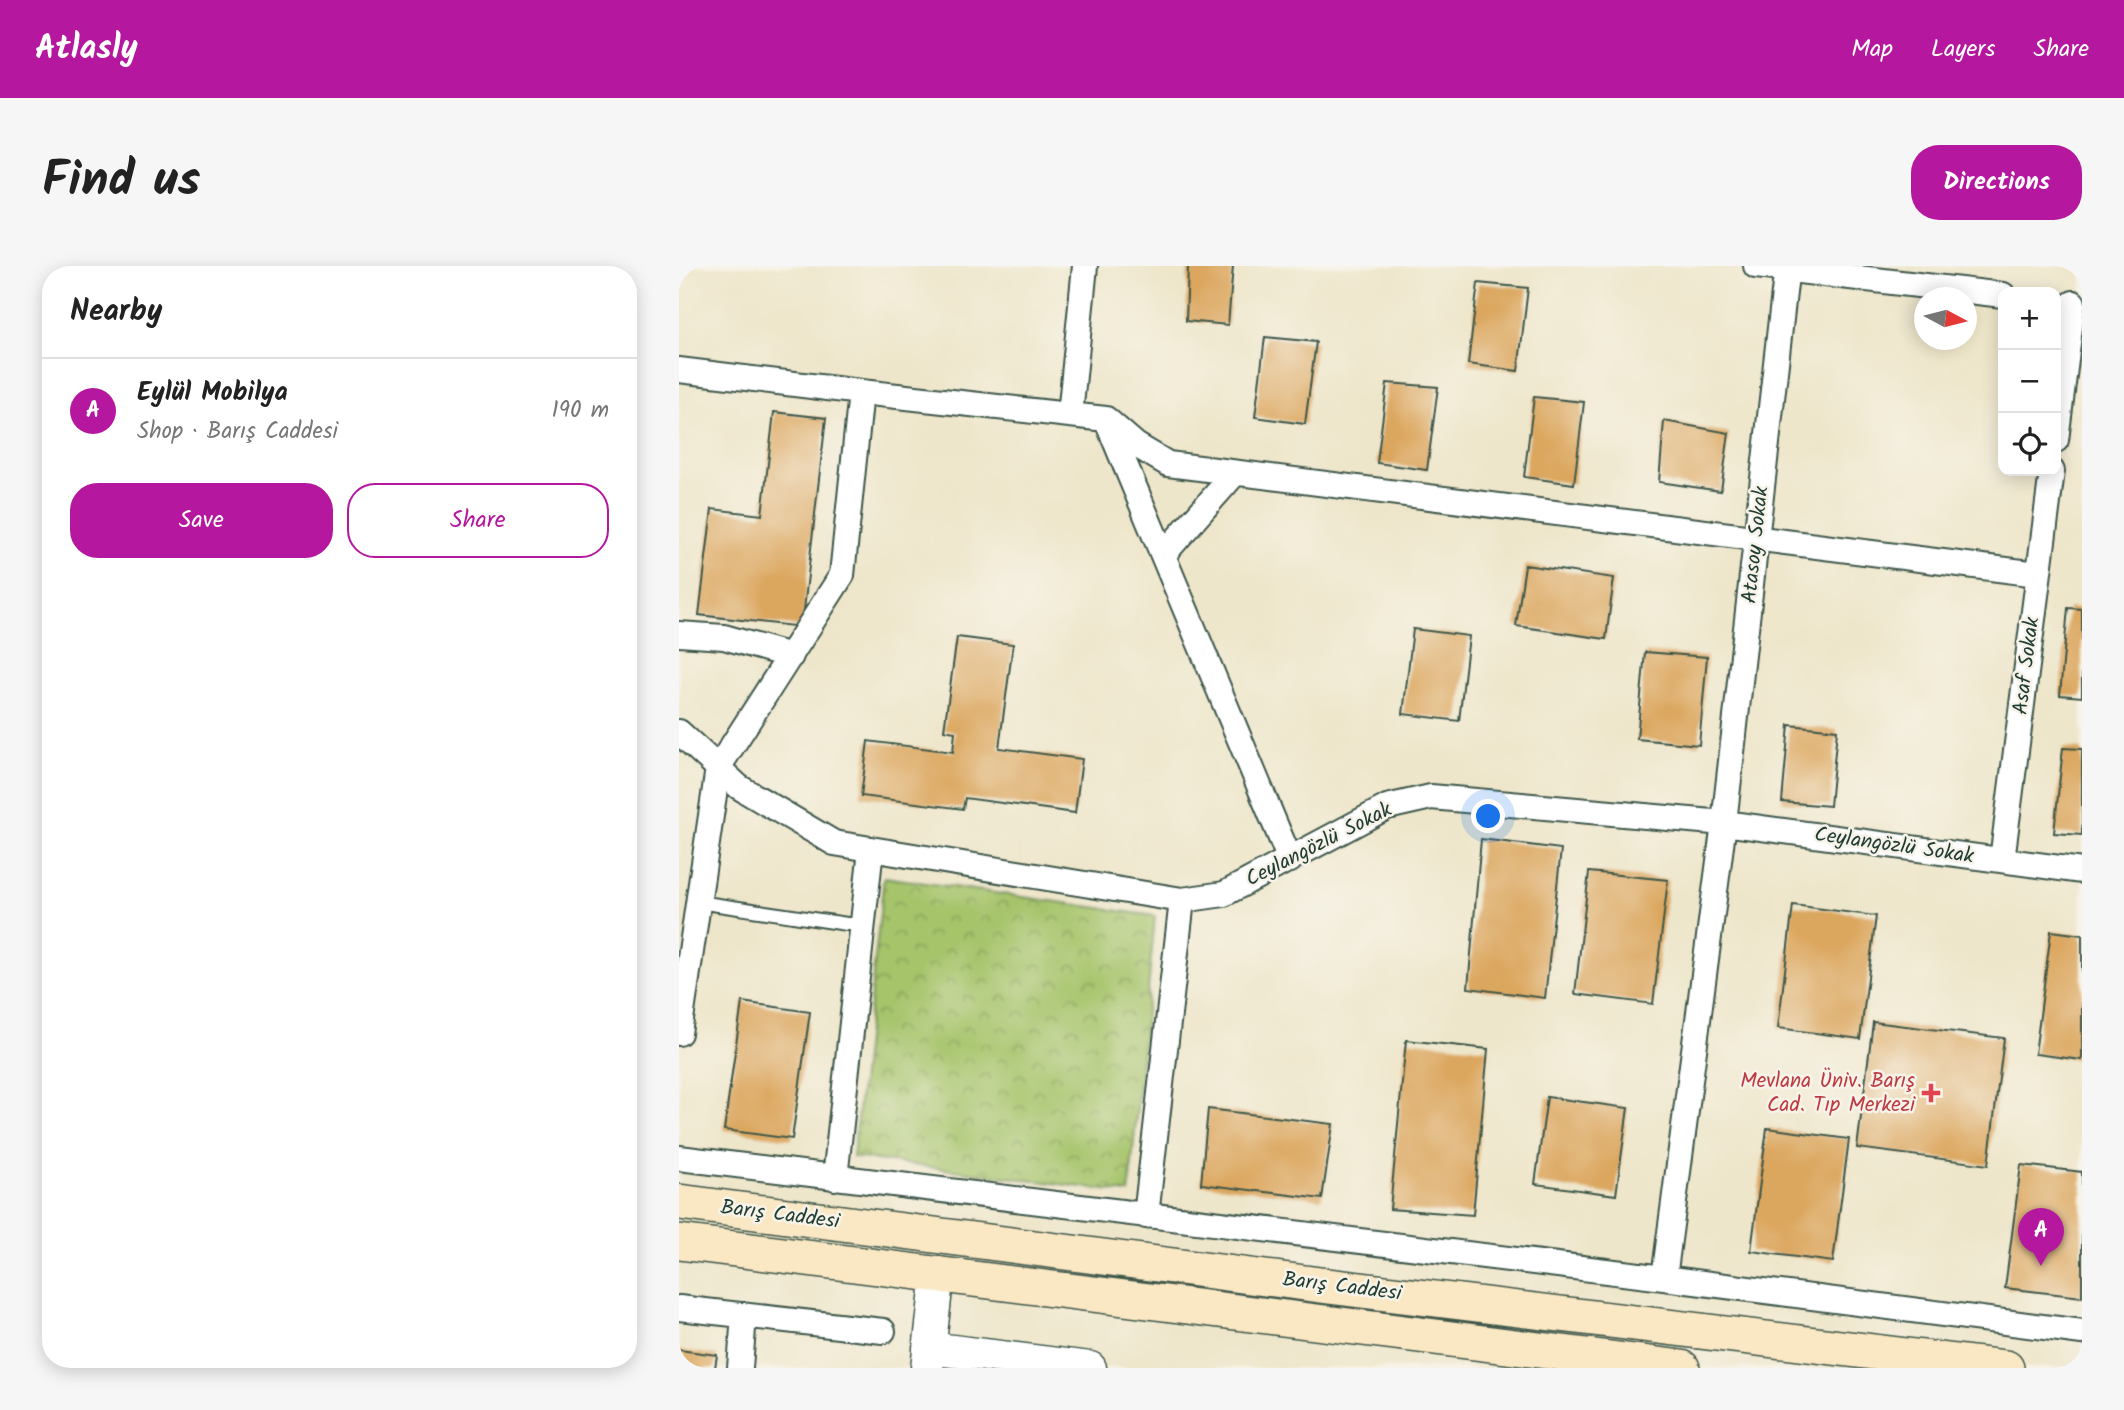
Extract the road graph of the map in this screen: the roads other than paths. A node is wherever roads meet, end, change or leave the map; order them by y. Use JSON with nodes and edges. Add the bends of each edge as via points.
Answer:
{"nodes":[{"id":1,"x":1085,"y":266,"type":"edge"},
{"id":2,"x":1756,"y":266,"type":"edge"},
{"id":3,"x":1787,"y":268,"type":"edge"},
{"id":4,"x":1998,"y":294,"type":"edge"},
{"id":5,"x":2070,"y":303,"type":"edge"},
{"id":6,"x":679,"y":370,"type":"edge"},
{"id":7,"x":861,"y":392,"type":"junction"},
{"id":8,"x":2059,"y":413,"type":"edge"},
{"id":9,"x":1070,"y":415,"type":"junction"},
{"id":10,"x":1106,"y":419,"type":"junction"},
{"id":11,"x":1235,"y":473,"type":"junction"},
{"id":12,"x":2051,"y":476,"type":"edge"},
{"id":13,"x":1756,"y":539,"type":"junction"},
{"id":14,"x":1163,"y":555,"type":"junction"},
{"id":15,"x":2038,"y":574,"type":"junction"},
{"id":16,"x":679,"y":634,"type":"edge"},
{"id":17,"x":790,"y":656,"type":"junction"},
{"id":18,"x":679,"y":732,"type":"edge"},
{"id":19,"x":718,"y":768,"type":"junction"},
{"id":20,"x":1724,"y":823,"type":"junction"},
{"id":21,"x":871,"y":849,"type":"junction"},
{"id":22,"x":1290,"y":860,"type":"junction"},
{"id":23,"x":2002,"y":860,"type":"junction"},
{"id":24,"x":2082,"y":871,"type":"edge"},
{"id":25,"x":1182,"y":900,"type":"junction"},
{"id":26,"x":698,"y":902,"type":"junction"},
{"id":27,"x":863,"y":924,"type":"junction"},
{"id":28,"x":679,"y":1033,"type":"edge"},
{"id":29,"x":679,"y":1158,"type":"edge"},
{"id":30,"x":835,"y":1178,"type":"junction"},
{"id":31,"x":679,"y":1202,"type":"edge"},
{"id":32,"x":1146,"y":1216,"type":"junction"},
{"id":33,"x":679,"y":1241,"type":"edge"},
{"id":34,"x":938,"y":1273,"type":"junction"},
{"id":35,"x":1664,"y":1278,"type":"junction"},
{"id":36,"x":679,"y":1308,"type":"edge"},
{"id":37,"x":744,"y":1315,"type":"junction"},
{"id":38,"x":883,"y":1331,"type":"dead end"},
{"id":39,"x":2082,"y":1332,"type":"edge"},
{"id":40,"x":928,"y":1358,"type":"edge"},
{"id":41,"x":1575,"y":1361,"type":"edge"},
{"id":42,"x":740,"y":1368,"type":"edge"},
{"id":43,"x":1090,"y":1368,"type":"edge"},
{"id":44,"x":1682,"y":1368,"type":"edge"},
{"id":45,"x":2006,"y":1368,"type":"edge"}],
"edges":[{"from":1,"to":9,"type":"street"},
{"from":2,"to":3,"type":"street"},
{"from":3,"to":4,"type":"street"},
{"from":3,"to":13,"type":"street","name":"Atasoy Sokak"},
{"from":5,"to":8,"type":"street"},
{"from":6,"to":7,"type":"street"},
{"from":7,"to":9,"type":"street"},
{"from":7,"to":17,"type":"street","via":[[842,575]]},
{"from":9,"to":10,"type":"street"},
{"from":10,"to":11,"type":"street","via":[[1168,464]]},
{"from":10,"to":14,"type":"street"},
{"from":11,"to":13,"type":"street"},
{"from":11,"to":14,"type":"street"},
{"from":12,"to":15,"type":"street","name":"Asaf Sokak"},
{"from":13,"to":15,"type":"street"},
{"from":13,"to":20,"type":"street","name":"Atasoy Sokak"},
{"from":14,"to":22,"type":"street"},
{"from":15,"to":23,"type":"street","name":"Asaf Sokak"},
{"from":16,"to":17,"type":"street","via":[[724,637]]},
{"from":17,"to":19,"type":"street"},
{"from":18,"to":19,"type":"street","name":"Ceylangözlü Sokak"},
{"from":19,"to":21,"type":"street","name":"Ceylangözlü Sokak","via":[[739,787],[834,843]]},
{"from":19,"to":26,"type":"street"},
{"from":20,"to":22,"type":"street","name":"Ceylangözlü Sokak","via":[[1431,797],[1387,807]]},
{"from":20,"to":23,"type":"street","name":"Ceylangözlü Sokak"},
{"from":20,"to":35,"type":"street","name":"Atasoy Sokak"},
{"from":21,"to":25,"type":"street","name":"Ceylangözlü Sokak"},
{"from":21,"to":27,"type":"street"},
{"from":22,"to":25,"type":"street","name":"Ceylangözlü Sokak","via":[[1224,894]]},
{"from":23,"to":24,"type":"street","name":"Ceylangözlü Sokak"},
{"from":25,"to":32,"type":"street"},
{"from":26,"to":27,"type":"lane"},
{"from":26,"to":28,"type":"street"},
{"from":27,"to":30,"type":"street"},
{"from":29,"to":30,"type":"street"},
{"from":30,"to":32,"type":"street"},
{"from":31,"to":45,"type":"main road","name":"Barış Caddesi"},
{"from":32,"to":35,"type":"street"},
{"from":33,"to":34,"type":"main road","name":"Barış Caddesi"},
{"from":34,"to":40,"type":"street"},
{"from":34,"to":41,"type":"main road","name":"Barış Caddesi"},
{"from":35,"to":39,"type":"street"},
{"from":36,"to":37,"type":"street"},
{"from":37,"to":38,"type":"street"},
{"from":37,"to":42,"type":"street"},
{"from":40,"to":43,"type":"street"},
{"from":41,"to":44,"type":"main road","name":"Barış Caddesi"}]}
